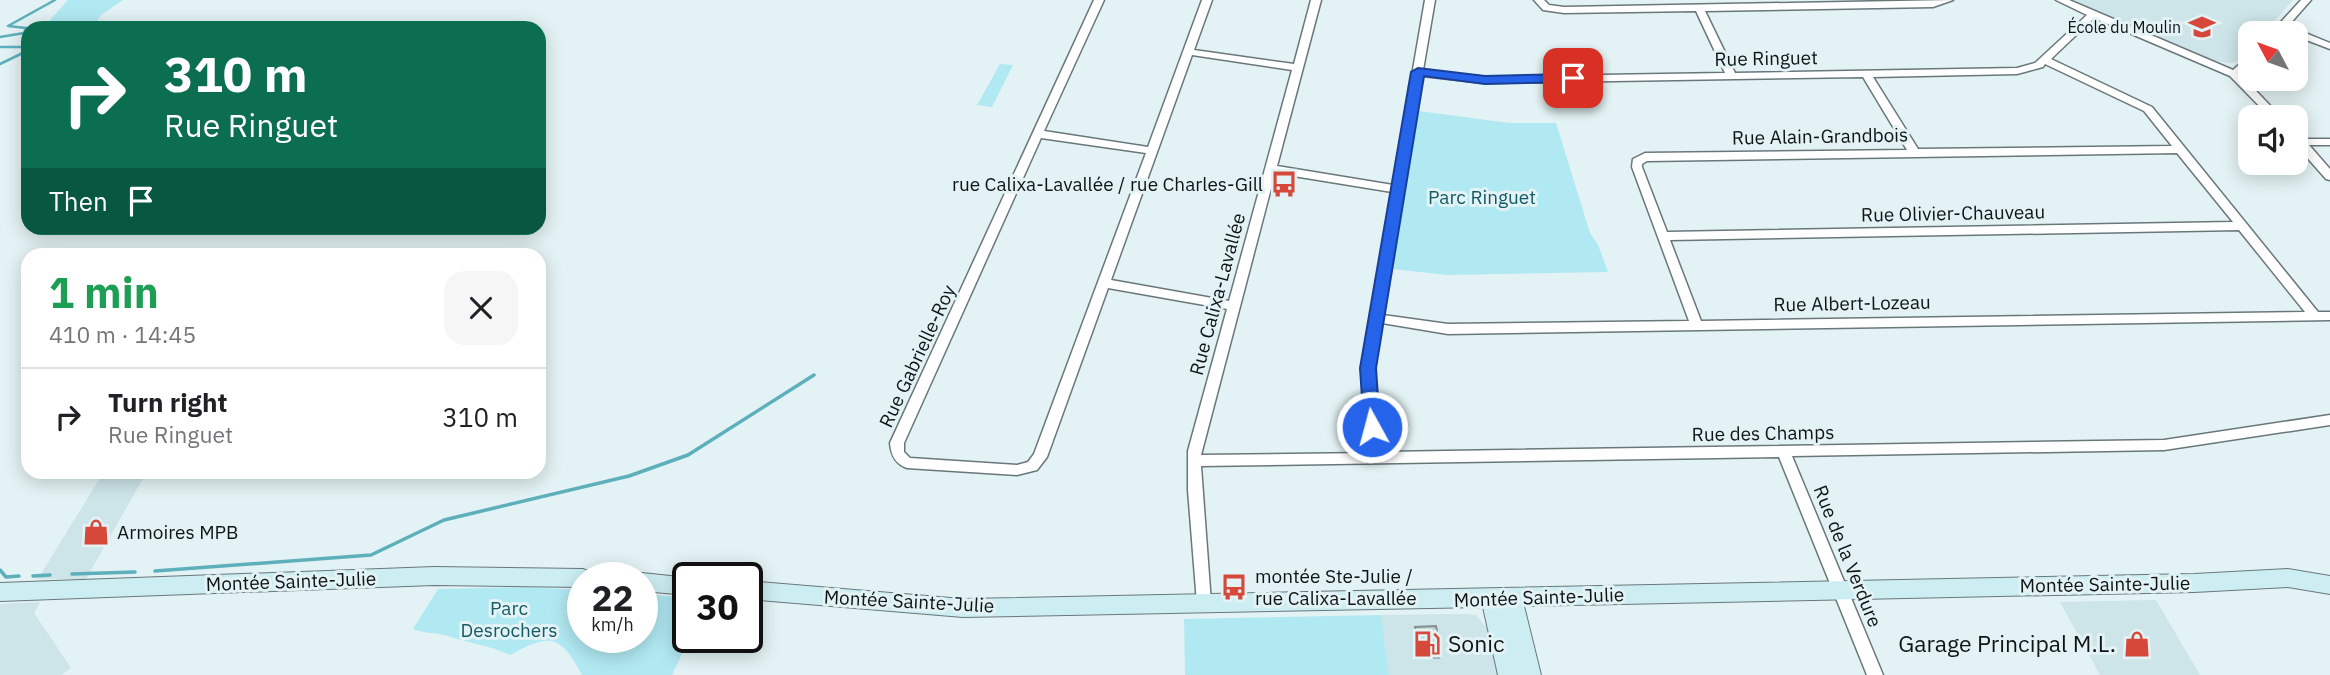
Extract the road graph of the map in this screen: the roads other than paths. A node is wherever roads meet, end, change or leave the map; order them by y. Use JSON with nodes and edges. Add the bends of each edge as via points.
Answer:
{"nodes":[{"id":1,"x":1099,"y":0,"type":"edge"},
{"id":2,"x":1207,"y":0,"type":"edge"},
{"id":3,"x":1316,"y":0,"type":"edge"},
{"id":4,"x":1430,"y":0,"type":"edge"},
{"id":5,"x":1539,"y":0,"type":"edge"},
{"id":6,"x":1948,"y":0,"type":"edge"},
{"id":7,"x":2061,"y":0,"type":"edge"},
{"id":8,"x":2306,"y":0,"type":"edge"},
{"id":9,"x":1699,"y":8,"type":"junction"},
{"id":10,"x":2094,"y":14,"type":"junction"},
{"id":11,"x":2287,"y":21,"type":"edge"},
{"id":12,"x":2308,"y":39,"type":"edge"},
{"id":13,"x":2330,"y":46,"type":"edge"},
{"id":14,"x":1189,"y":52,"type":"junction"},
{"id":15,"x":2044,"y":60,"type":"junction"},
{"id":16,"x":1298,"y":68,"type":"junction"},
{"id":17,"x":2238,"y":70,"type":"edge"},
{"id":18,"x":1418,"y":72,"type":"junction"},
{"id":19,"x":1866,"y":74,"type":"junction"},
{"id":20,"x":2234,"y":74,"type":"junction"},
{"id":21,"x":1732,"y":76,"type":"junction"},
{"id":22,"x":2264,"y":105,"type":"edge"},
{"id":23,"x":1039,"y":134,"type":"junction"},
{"id":24,"x":2308,"y":141,"type":"edge"},
{"id":25,"x":2330,"y":142,"type":"edge"},
{"id":26,"x":2180,"y":149,"type":"junction"},
{"id":27,"x":1153,"y":151,"type":"junction"},
{"id":28,"x":2308,"y":151,"type":"edge"},
{"id":29,"x":1915,"y":153,"type":"junction"},
{"id":30,"x":1272,"y":169,"type":"junction"},
{"id":31,"x":2330,"y":176,"type":"edge"},
{"id":32,"x":1398,"y":189,"type":"junction"},
{"id":33,"x":2243,"y":226,"type":"junction"},
{"id":34,"x":1664,"y":236,"type":"junction"},
{"id":35,"x":1104,"y":283,"type":"junction"},
{"id":36,"x":1234,"y":306,"type":"junction"},
{"id":37,"x":2315,"y":316,"type":"junction"},
{"id":38,"x":2330,"y":316,"type":"edge"},
{"id":39,"x":1376,"y":318,"type":"junction"},
{"id":40,"x":1697,"y":325,"type":"junction"},
{"id":41,"x":2330,"y":420,"type":"edge"},
{"id":42,"x":1784,"y":452,"type":"junction"},
{"id":43,"x":1377,"y":458,"type":"junction"},
{"id":44,"x":1195,"y":461,"type":"junction"},
{"id":45,"x":2330,"y":574,"type":"edge"},
{"id":46,"x":567,"y":578,"type":"edge"},
{"id":47,"x":2288,"y":578,"type":"junction"},
{"id":48,"x":2330,"y":585,"type":"edge"},
{"id":49,"x":1842,"y":590,"type":"junction"},
{"id":50,"x":763,"y":591,"type":"edge"},
{"id":51,"x":0,"y":592,"type":"edge"},
{"id":52,"x":1501,"y":598,"type":"junction"},
{"id":53,"x":1204,"y":603,"type":"junction"},
{"id":54,"x":1509,"y":675,"type":"edge"},
{"id":55,"x":1530,"y":675,"type":"edge"},
{"id":56,"x":1875,"y":675,"type":"edge"}],
"edges":[{"from":1,"to":23,"type":"street","name":"Rue Gabrielle-Roy"},
{"from":2,"to":14,"type":"street","name":"Rue Gabrielle-Roy"},
{"from":3,"to":16,"type":"street","name":"Rue Calixa-Lavallée"},
{"from":4,"to":18,"type":"street"},
{"from":5,"to":9,"type":"street","via":[[1542,6],[1556,10]]},
{"from":6,"to":9,"type":"street","via":[[1933,4]]},
{"from":7,"to":10,"type":"street"},
{"from":8,"to":11,"type":"street"},
{"from":9,"to":21,"type":"street"},
{"from":10,"to":15,"type":"street","name":"Rue Ringuet"},
{"from":10,"to":20,"type":"street"},
{"from":12,"to":13,"type":"street"},
{"from":14,"to":16,"type":"street"},
{"from":14,"to":27,"type":"street","name":"Rue Gabrielle-Roy"},
{"from":15,"to":19,"type":"street","name":"Rue Ringuet","via":[[2022,70]]},
{"from":15,"to":26,"type":"street","via":[[2141,104]]},
{"from":16,"to":30,"type":"street","name":"Rue Calixa-Lavallée"},
{"from":17,"to":20,"type":"street"},
{"from":18,"to":21,"type":"street","name":"Rue Ringuet","via":[[1485,80]]},
{"from":18,"to":32,"type":"street"},
{"from":19,"to":21,"type":"street","name":"Rue Ringuet"},
{"from":19,"to":29,"type":"street"},
{"from":20,"to":22,"type":"street"},
{"from":23,"to":27,"type":"street"},
{"from":23,"to":35,"type":"street","name":"Rue Gabrielle-Roy","via":[[897,443],[901,457],[914,465],[968,469],[1017,470],[1035,463]]},
{"from":24,"to":25,"type":"street"},
{"from":26,"to":29,"type":"street","name":"Rue Alain-Grandbois"},
{"from":26,"to":33,"type":"street"},
{"from":27,"to":35,"type":"street","name":"Rue Gabrielle-Roy"},
{"from":28,"to":31,"type":"street"},
{"from":29,"to":34,"type":"street","name":"Rue Alain-Grandbois","via":[[1644,157],[1637,167]]},
{"from":30,"to":32,"type":"street"},
{"from":30,"to":36,"type":"street","name":"Rue Calixa-Lavallée"},
{"from":32,"to":39,"type":"street"},
{"from":33,"to":34,"type":"street","name":"Rue Olivier-Chauveau"},
{"from":33,"to":37,"type":"street"},
{"from":34,"to":40,"type":"street","name":"Rue Alain-Grandbois"},
{"from":35,"to":36,"type":"street"},
{"from":36,"to":44,"type":"street","name":"Rue Calixa-Lavallée"},
{"from":37,"to":38,"type":"street","name":"Rue Albert-Lozeau"},
{"from":37,"to":40,"type":"street","name":"Rue Albert-Lozeau"},
{"from":39,"to":40,"type":"street","name":"Rue Albert-Lozeau","via":[[1448,329]]},
{"from":39,"to":43,"type":"street","via":[[1367,382]]},
{"from":41,"to":42,"type":"street","name":"Rue des Champs","via":[[2164,446]]},
{"from":42,"to":43,"type":"street","name":"Rue des Champs"},
{"from":42,"to":49,"type":"street","name":"Rue de la Verdure"},
{"from":43,"to":44,"type":"street","name":"Rue des Champs"},
{"from":44,"to":53,"type":"street","name":"Rue Calixa-Lavallée"},
{"from":45,"to":47,"type":"main road"},
{"from":46,"to":51,"type":"main road","name":"Montée Sainte-Julie","via":[[434,576]]},
{"from":47,"to":48,"type":"main road","name":"Montée Sainte-Julie"},
{"from":47,"to":49,"type":"main road","name":"Montée Sainte-Julie"},
{"from":49,"to":52,"type":"main road","name":"Montée Sainte-Julie"},
{"from":49,"to":56,"type":"street","name":"Rue de la Verdure"},
{"from":50,"to":53,"type":"main road","name":"Montée Sainte-Julie","via":[[962,608]]},
{"from":52,"to":53,"type":"main road","name":"Montée Sainte-Julie"},
{"from":52,"to":54,"type":"main road"},
{"from":52,"to":55,"type":"main road"}]}
